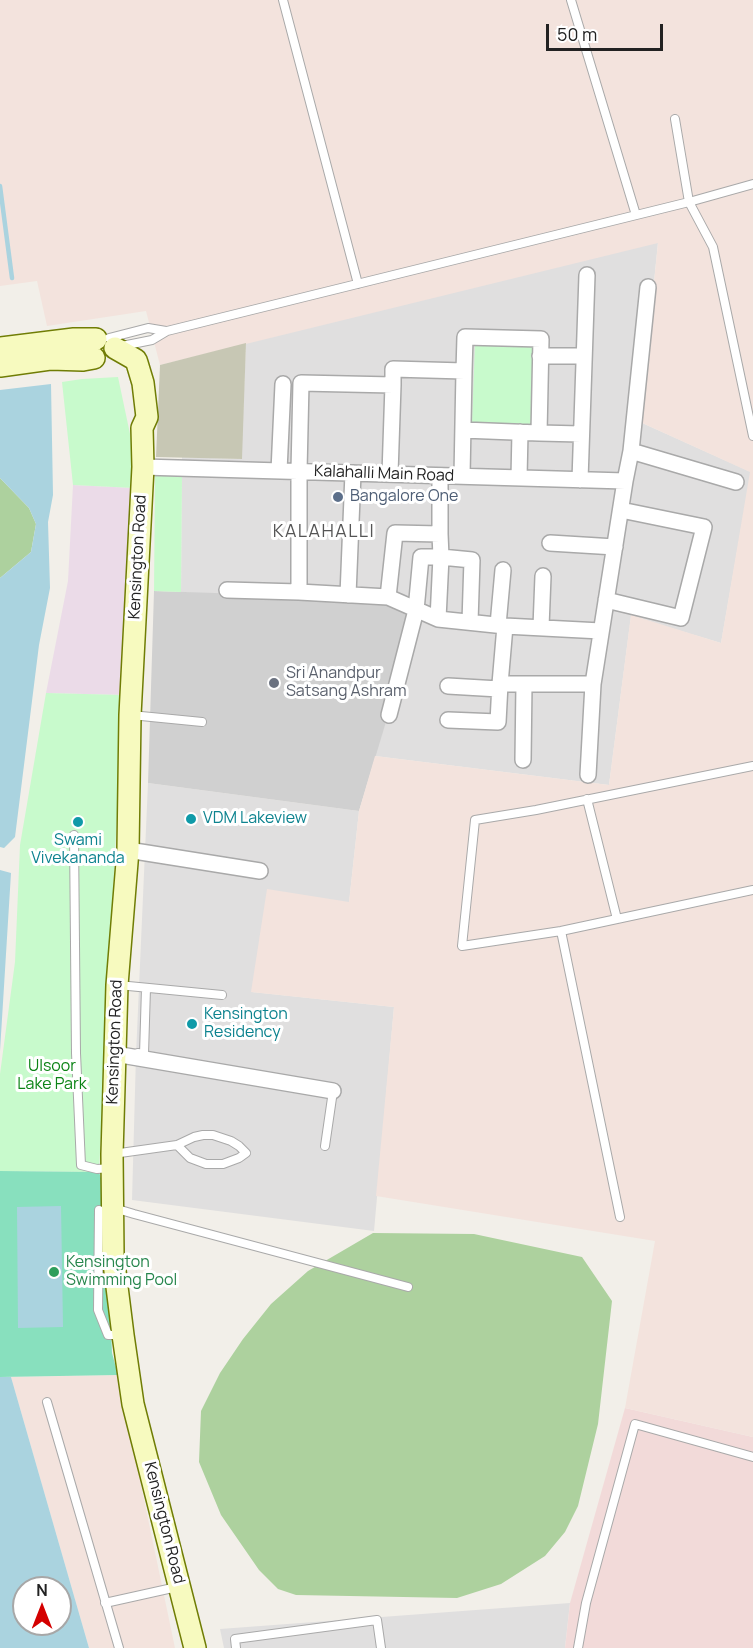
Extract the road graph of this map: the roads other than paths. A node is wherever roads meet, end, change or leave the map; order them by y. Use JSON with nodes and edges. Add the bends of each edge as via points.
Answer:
{"nodes":[{"id":1,"x":283,"y":0,"type":"edge"},
{"id":2,"x":571,"y":0,"type":"edge"},
{"id":3,"x":675,"y":119,"type":"dead end"},
{"id":4,"x":753,"y":184,"type":"edge"},
{"id":5,"x":689,"y":202,"type":"junction"},
{"id":6,"x":636,"y":215,"type":"junction"},
{"id":7,"x":587,"y":275,"type":"dead end"},
{"id":8,"x":358,"y":284,"type":"junction"},
{"id":9,"x":648,"y":287,"type":"dead end"},
{"id":10,"x":0,"y":348,"type":"edge"},
{"id":11,"x":107,"y":348,"type":"junction"},
{"id":12,"x":540,"y":356,"type":"junction"},
{"id":13,"x":584,"y":356,"type":"junction"},
{"id":14,"x":0,"y":366,"type":"edge"},
{"id":15,"x":464,"y":371,"type":"junction"},
{"id":16,"x":282,"y":384,"type":"dead end"},
{"id":17,"x":393,"y":385,"type":"junction"},
{"id":18,"x":463,"y":430,"type":"junction"},
{"id":19,"x":520,"y":432,"type":"junction"},
{"id":20,"x":539,"y":433,"type":"junction"},
{"id":21,"x":581,"y":434,"type":"junction"},
{"id":22,"x":753,"y":436,"type":"edge"},
{"id":23,"x":631,"y":452,"type":"junction"},
{"id":24,"x":143,"y":467,"type":"junction"},
{"id":25,"x":279,"y":471,"type":"junction"},
{"id":26,"x":299,"y":471,"type":"junction"},
{"id":27,"x":352,"y":473,"type":"junction"},
{"id":28,"x":390,"y":474,"type":"junction"},
{"id":29,"x":440,"y":476,"type":"junction"},
{"id":30,"x":462,"y":476,"type":"junction"},
{"id":31,"x":519,"y":478,"type":"junction"},
{"id":32,"x":580,"y":480,"type":"junction"},
{"id":33,"x":625,"y":481,"type":"junction"},
{"id":34,"x":735,"y":482,"type":"dead end"},
{"id":35,"x":621,"y":510,"type":"junction"},
{"id":36,"x":440,"y":534,"type":"junction"},
{"id":37,"x":550,"y":543,"type":"dead end"},
{"id":38,"x":615,"y":547,"type":"junction"},
{"id":39,"x":441,"y":557,"type":"junction"},
{"id":40,"x":503,"y":570,"type":"dead end"},
{"id":41,"x":543,"y":576,"type":"dead end"},
{"id":42,"x":227,"y":590,"type":"dead end"},
{"id":43,"x":299,"y":592,"type":"junction"},
{"id":44,"x":348,"y":595,"type":"junction"},
{"id":45,"x":388,"y":597,"type":"junction"},
{"id":46,"x":606,"y":600,"type":"junction"},
{"id":47,"x":416,"y":610,"type":"junction"},
{"id":48,"x":438,"y":619,"type":"junction"},
{"id":49,"x":470,"y":622,"type":"junction"},
{"id":50,"x":502,"y":625,"type":"junction"},
{"id":51,"x":541,"y":627,"type":"junction"},
{"id":52,"x":601,"y":631,"type":"junction"},
{"id":53,"x":524,"y":684,"type":"junction"},
{"id":54,"x":593,"y":684,"type":"junction"},
{"id":55,"x":447,"y":686,"type":"dead end"},
{"id":56,"x":500,"y":687,"type":"junction"},
{"id":57,"x":389,"y":714,"type":"dead end"},
{"id":58,"x":130,"y":715,"type":"junction"},
{"id":59,"x":448,"y":720,"type":"dead end"},
{"id":60,"x":202,"y":722,"type":"dead end"},
{"id":61,"x":523,"y":760,"type":"dead end"},
{"id":62,"x":753,"y":766,"type":"edge"},
{"id":63,"x":588,"y":775,"type":"dead end"},
{"id":64,"x":587,"y":799,"type":"junction"},
{"id":65,"x":74,"y":835,"type":"dead end"},
{"id":66,"x":128,"y":850,"type":"junction"},
{"id":67,"x":260,"y":871,"type":"dead end"},
{"id":68,"x":753,"y":890,"type":"edge"},
{"id":69,"x":617,"y":919,"type":"junction"},
{"id":70,"x":561,"y":931,"type":"junction"},
{"id":71,"x":117,"y":985,"type":"junction"},
{"id":72,"x":146,"y":988,"type":"junction"},
{"id":73,"x":222,"y":995,"type":"dead end"},
{"id":74,"x":115,"y":1052,"type":"junction"},
{"id":75,"x":333,"y":1091,"type":"joint"},
{"id":76,"x":177,"y":1145,"type":"junction"},
{"id":77,"x":325,"y":1146,"type":"dead end"},
{"id":78,"x":112,"y":1161,"type":"junction"},
{"id":79,"x":106,"y":1209,"type":"junction"},
{"id":80,"x":620,"y":1218,"type":"dead end"},
{"id":81,"x":408,"y":1287,"type":"dead end"},
{"id":82,"x":47,"y":1402,"type":"dead end"},
{"id":83,"x":753,"y":1457,"type":"edge"},
{"id":84,"x":180,"y":1587,"type":"junction"},
{"id":85,"x":105,"y":1603,"type":"junction"},
{"id":86,"x":119,"y":1648,"type":"edge"},
{"id":87,"x":195,"y":1648,"type":"edge"},
{"id":88,"x":236,"y":1648,"type":"edge"},
{"id":89,"x":381,"y":1648,"type":"edge"},
{"id":90,"x":578,"y":1648,"type":"edge"}],
"edges":[{"from":1,"to":8,"type":"lane"},
{"from":2,"to":6,"type":"lane"},
{"from":3,"to":5,"type":"lane"},
{"from":4,"to":5,"type":"lane"},
{"from":5,"to":6,"type":"lane"},
{"from":5,"to":22,"type":"lane","via":[[713,247]]},
{"from":6,"to":8,"type":"lane"},
{"from":7,"to":13,"type":"street"},
{"from":8,"to":11,"type":"lane","via":[[167,331],[148,328]]},
{"from":9,"to":23,"type":"street"},
{"from":10,"to":11,"type":"main road","via":[[74,339]]},
{"from":11,"to":14,"type":"main road","via":[[83,360],[50,358]]},
{"from":11,"to":24,"type":"main road","name":"Kensington Road","via":[[137,363],[146,399]]},
{"from":12,"to":13,"type":"street"},
{"from":12,"to":15,"type":"street","via":[[541,339],[465,338]]},
{"from":12,"to":20,"type":"street"},
{"from":13,"to":21,"type":"street"},
{"from":15,"to":17,"type":"street","via":[[393,369]]},
{"from":15,"to":18,"type":"street"},
{"from":16,"to":25,"type":"street"},
{"from":17,"to":26,"type":"street","via":[[301,383]]},
{"from":17,"to":28,"type":"street"},
{"from":18,"to":19,"type":"street"},
{"from":18,"to":30,"type":"street"},
{"from":19,"to":20,"type":"street"},
{"from":19,"to":31,"type":"street"},
{"from":20,"to":21,"type":"street"},
{"from":21,"to":32,"type":"street"},
{"from":23,"to":33,"type":"street"},
{"from":23,"to":34,"type":"street"},
{"from":24,"to":25,"type":"street","name":"Kalahalli Main Road"},
{"from":24,"to":58,"type":"main road","name":"Kensington Road"},
{"from":25,"to":26,"type":"street","name":"Kalahalli Main Road"},
{"from":26,"to":27,"type":"street","name":"Kalahalli Main Road"},
{"from":26,"to":43,"type":"street"},
{"from":27,"to":28,"type":"street","name":"Kalahalli Main Road"},
{"from":27,"to":44,"type":"street"},
{"from":28,"to":29,"type":"street","name":"Kalahalli Main Road"},
{"from":29,"to":30,"type":"street","name":"Kalahalli Main Road"},
{"from":29,"to":36,"type":"street"},
{"from":30,"to":31,"type":"street","name":"Kalahalli Main Road"},
{"from":31,"to":32,"type":"street","name":"Kalahalli Main Road"},
{"from":32,"to":33,"type":"street","name":"Kalahalli Main Road"},
{"from":33,"to":35,"type":"street"},
{"from":35,"to":38,"type":"street"},
{"from":35,"to":46,"type":"street","via":[[704,527],[681,618]]},
{"from":36,"to":39,"type":"street"},
{"from":36,"to":45,"type":"street","via":[[395,532]]},
{"from":37,"to":38,"type":"street"},
{"from":38,"to":46,"type":"street"},
{"from":39,"to":47,"type":"street","via":[[421,557]]},
{"from":39,"to":48,"type":"street"},
{"from":39,"to":49,"type":"street","via":[[472,560]]},
{"from":40,"to":50,"type":"street"},
{"from":41,"to":51,"type":"street"},
{"from":42,"to":43,"type":"street"},
{"from":43,"to":44,"type":"street"},
{"from":44,"to":45,"type":"street"},
{"from":45,"to":47,"type":"street"},
{"from":46,"to":52,"type":"street"},
{"from":47,"to":48,"type":"street"},
{"from":47,"to":57,"type":"street"},
{"from":48,"to":49,"type":"street"},
{"from":49,"to":50,"type":"street"},
{"from":50,"to":51,"type":"street"},
{"from":50,"to":56,"type":"street"},
{"from":51,"to":52,"type":"street"},
{"from":52,"to":54,"type":"street"},
{"from":53,"to":54,"type":"street"},
{"from":53,"to":56,"type":"street"},
{"from":53,"to":61,"type":"street"},
{"from":54,"to":63,"type":"street"},
{"from":55,"to":56,"type":"street"},
{"from":56,"to":59,"type":"street","via":[[498,722]]},
{"from":58,"to":60,"type":"lane"},
{"from":58,"to":66,"type":"main road","name":"Kensington Road"},
{"from":62,"to":64,"type":"lane"},
{"from":64,"to":69,"type":"lane"},
{"from":64,"to":70,"type":"lane","via":[[474,820],[462,946]]},
{"from":65,"to":78,"type":"lane","via":[[81,1165],[97,1169]]},
{"from":66,"to":67,"type":"street"},
{"from":66,"to":71,"type":"main road","name":"Kensington Road"},
{"from":68,"to":69,"type":"lane"},
{"from":69,"to":70,"type":"lane"},
{"from":70,"to":80,"type":"lane"},
{"from":71,"to":72,"type":"lane"},
{"from":71,"to":74,"type":"main road","name":"Kensington Road"},
{"from":72,"to":73,"type":"lane"},
{"from":72,"to":74,"type":"lane","via":[[144,1054]]},
{"from":74,"to":75,"type":"street"},
{"from":74,"to":78,"type":"main road","name":"Kensington Road"},
{"from":75,"to":77,"type":"lane"},
{"from":76,"to":76,"type":"lane","via":[[194,1137],[213,1135],[231,1141],[246,1153],[224,1164],[206,1164],[190,1158]]},
{"from":76,"to":78,"type":"lane"},
{"from":78,"to":79,"type":"main road","name":"Kensington Road"},
{"from":79,"to":81,"type":"lane"},
{"from":79,"to":84,"type":"main road","name":"Kensington Road","via":[[133,1404]]},
{"from":82,"to":85,"type":"lane"},
{"from":83,"to":90,"type":"lane","via":[[635,1424],[586,1603]]},
{"from":84,"to":85,"type":"lane"},
{"from":84,"to":87,"type":"main road","name":"Kensington Road"},
{"from":85,"to":86,"type":"lane"},
{"from":88,"to":89,"type":"lane","via":[[235,1639],[377,1620]]}]}
